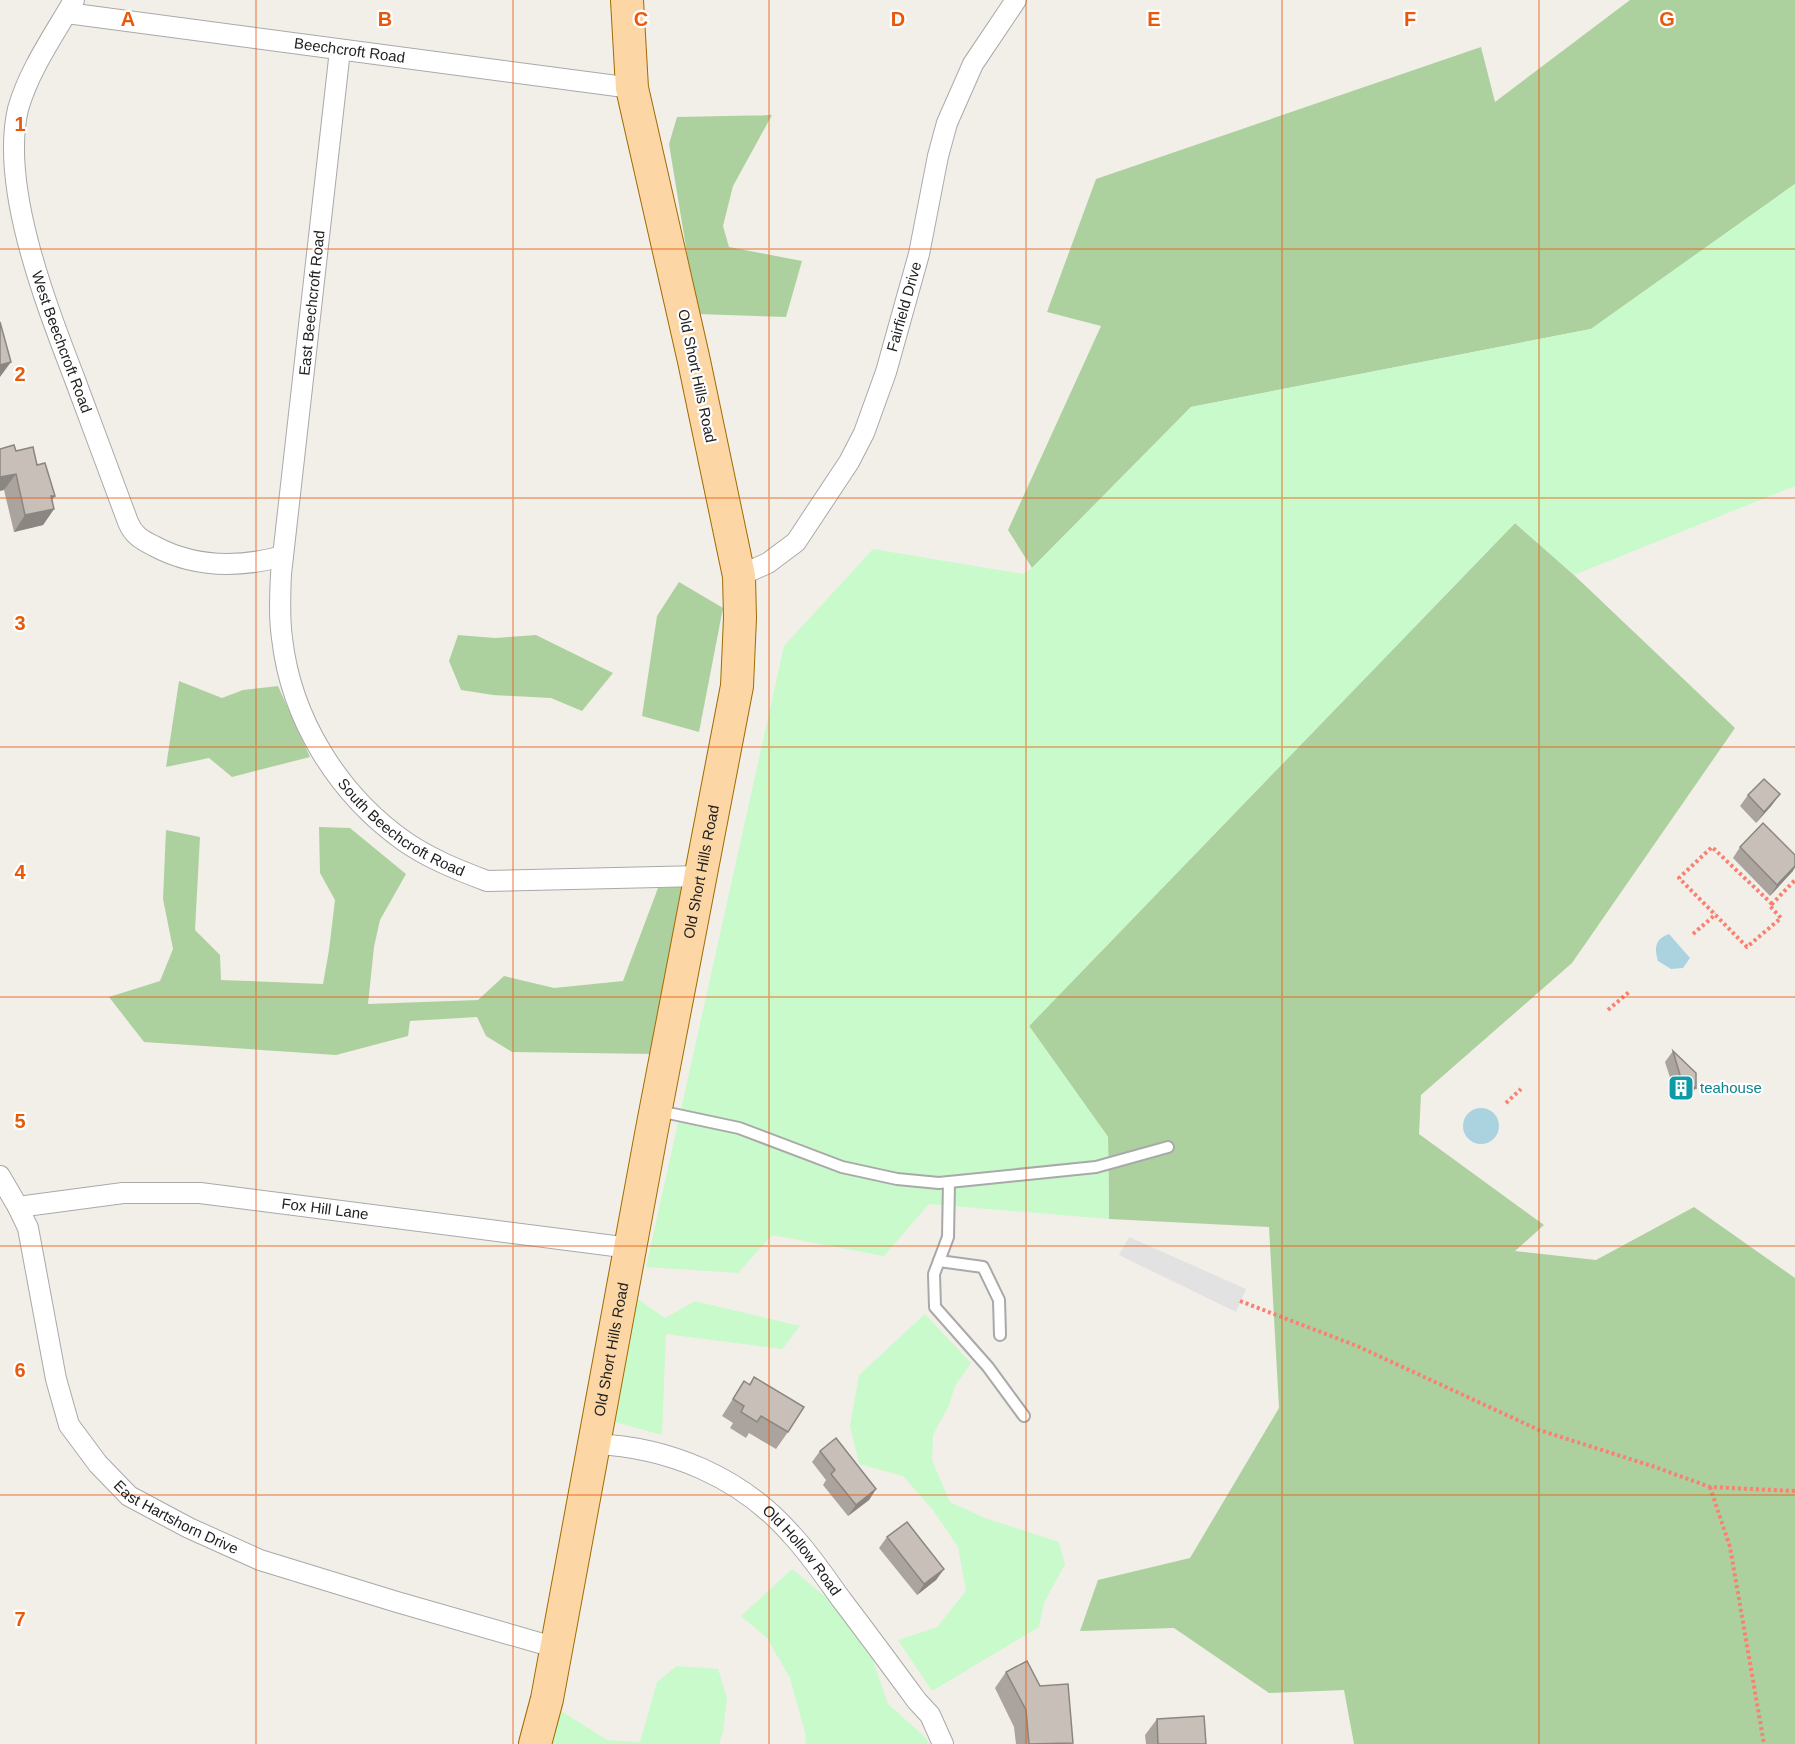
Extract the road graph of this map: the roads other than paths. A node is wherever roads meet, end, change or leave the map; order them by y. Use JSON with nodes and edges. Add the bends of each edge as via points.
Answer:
{"nodes":[{"id":1,"x":627,"y":0,"type":"edge"},
{"id":2,"x":1016,"y":0,"type":"edge"},
{"id":3,"x":70,"y":6,"type":"edge"},
{"id":4,"x":340,"y":50,"type":"junction"},
{"id":5,"x":632,"y":88,"type":"junction"},
{"id":6,"x":283,"y":556,"type":"junction"},
{"id":7,"x":739,"y":576,"type":"junction"},
{"id":8,"x":701,"y":876,"type":"junction"},
{"id":9,"x":656,"y":1110,"type":"junction"},
{"id":10,"x":1168,"y":1147,"type":"dead end"},
{"id":11,"x":0,"y":1176,"type":"edge"},
{"id":12,"x":950,"y":1182,"type":"junction"},
{"id":13,"x":18,"y":1207,"type":"junction"},
{"id":14,"x":630,"y":1248,"type":"junction"},
{"id":15,"x":939,"y":1261,"type":"junction"},
{"id":16,"x":1000,"y":1335,"type":"dead end"},
{"id":17,"x":1024,"y":1416,"type":"dead end"},
{"id":18,"x":594,"y":1444,"type":"junction"},
{"id":19,"x":557,"y":1648,"type":"junction"},
{"id":20,"x":535,"y":1744,"type":"edge"},
{"id":21,"x":943,"y":1744,"type":"edge"}],
"edges":[{"from":1,"to":5,"type":"main road","name":"Old Short Hills Road"},
{"from":2,"to":7,"type":"street","name":"Fairfield Drive","via":[[973,64],[947,123],[916,264],[886,372],[864,433],[795,542],[768,563]]},
{"from":3,"to":4,"type":"street","name":"Beechcroft Road"},
{"from":3,"to":6,"type":"street","name":"West Beechcroft Road","via":[[34,69],[18,109],[14,148],[18,199],[42,292],[132,533],[162,550],[211,564],[245,564]]},
{"from":4,"to":5,"type":"street","name":"Beechcroft Road"},
{"from":4,"to":6,"type":"street","name":"East Beechcroft Road"},
{"from":5,"to":7,"type":"main road","name":"Old Short Hills Road"},
{"from":6,"to":8,"type":"street","name":"South Beechcroft Road","via":[[279,610],[282,640],[307,727],[356,799],[405,842],[440,862],[487,881]]},
{"from":7,"to":8,"type":"main road","name":"Old Short Hills Road","via":[[737,686]]},
{"from":8,"to":9,"type":"main road","name":"Old Short Hills Road"},
{"from":9,"to":12,"type":"lane","via":[[739,1128],[842,1167],[897,1179]]},
{"from":9,"to":14,"type":"main road","name":"Old Short Hills Road"},
{"from":10,"to":12,"type":"lane","via":[[1096,1167]]},
{"from":11,"to":13,"type":"street","name":"East Hartshorn Drive"},
{"from":12,"to":15,"type":"lane","via":[[948,1237]]},
{"from":13,"to":14,"type":"street","name":"Fox Hill Lane","via":[[123,1193],[200,1193]]},
{"from":13,"to":19,"type":"street","name":"East Hartshorn Drive","via":[[28,1228],[56,1379],[69,1425],[98,1464],[129,1496],[260,1560]]},
{"from":14,"to":18,"type":"main road","name":"Old Short Hills Road"},
{"from":15,"to":16,"type":"lane","via":[[983,1267],[999,1300]]},
{"from":15,"to":17,"type":"lane","via":[[934,1274],[934,1307],[988,1367]]},
{"from":18,"to":19,"type":"main road","name":"Old Short Hills Road"},
{"from":18,"to":21,"type":"street","name":"Old Hollow Road","via":[[646,1449],[682,1460],[725,1480],[771,1513],[805,1550],[930,1715]]},
{"from":19,"to":20,"type":"main road","name":"Old Short Hills Road"}]}
